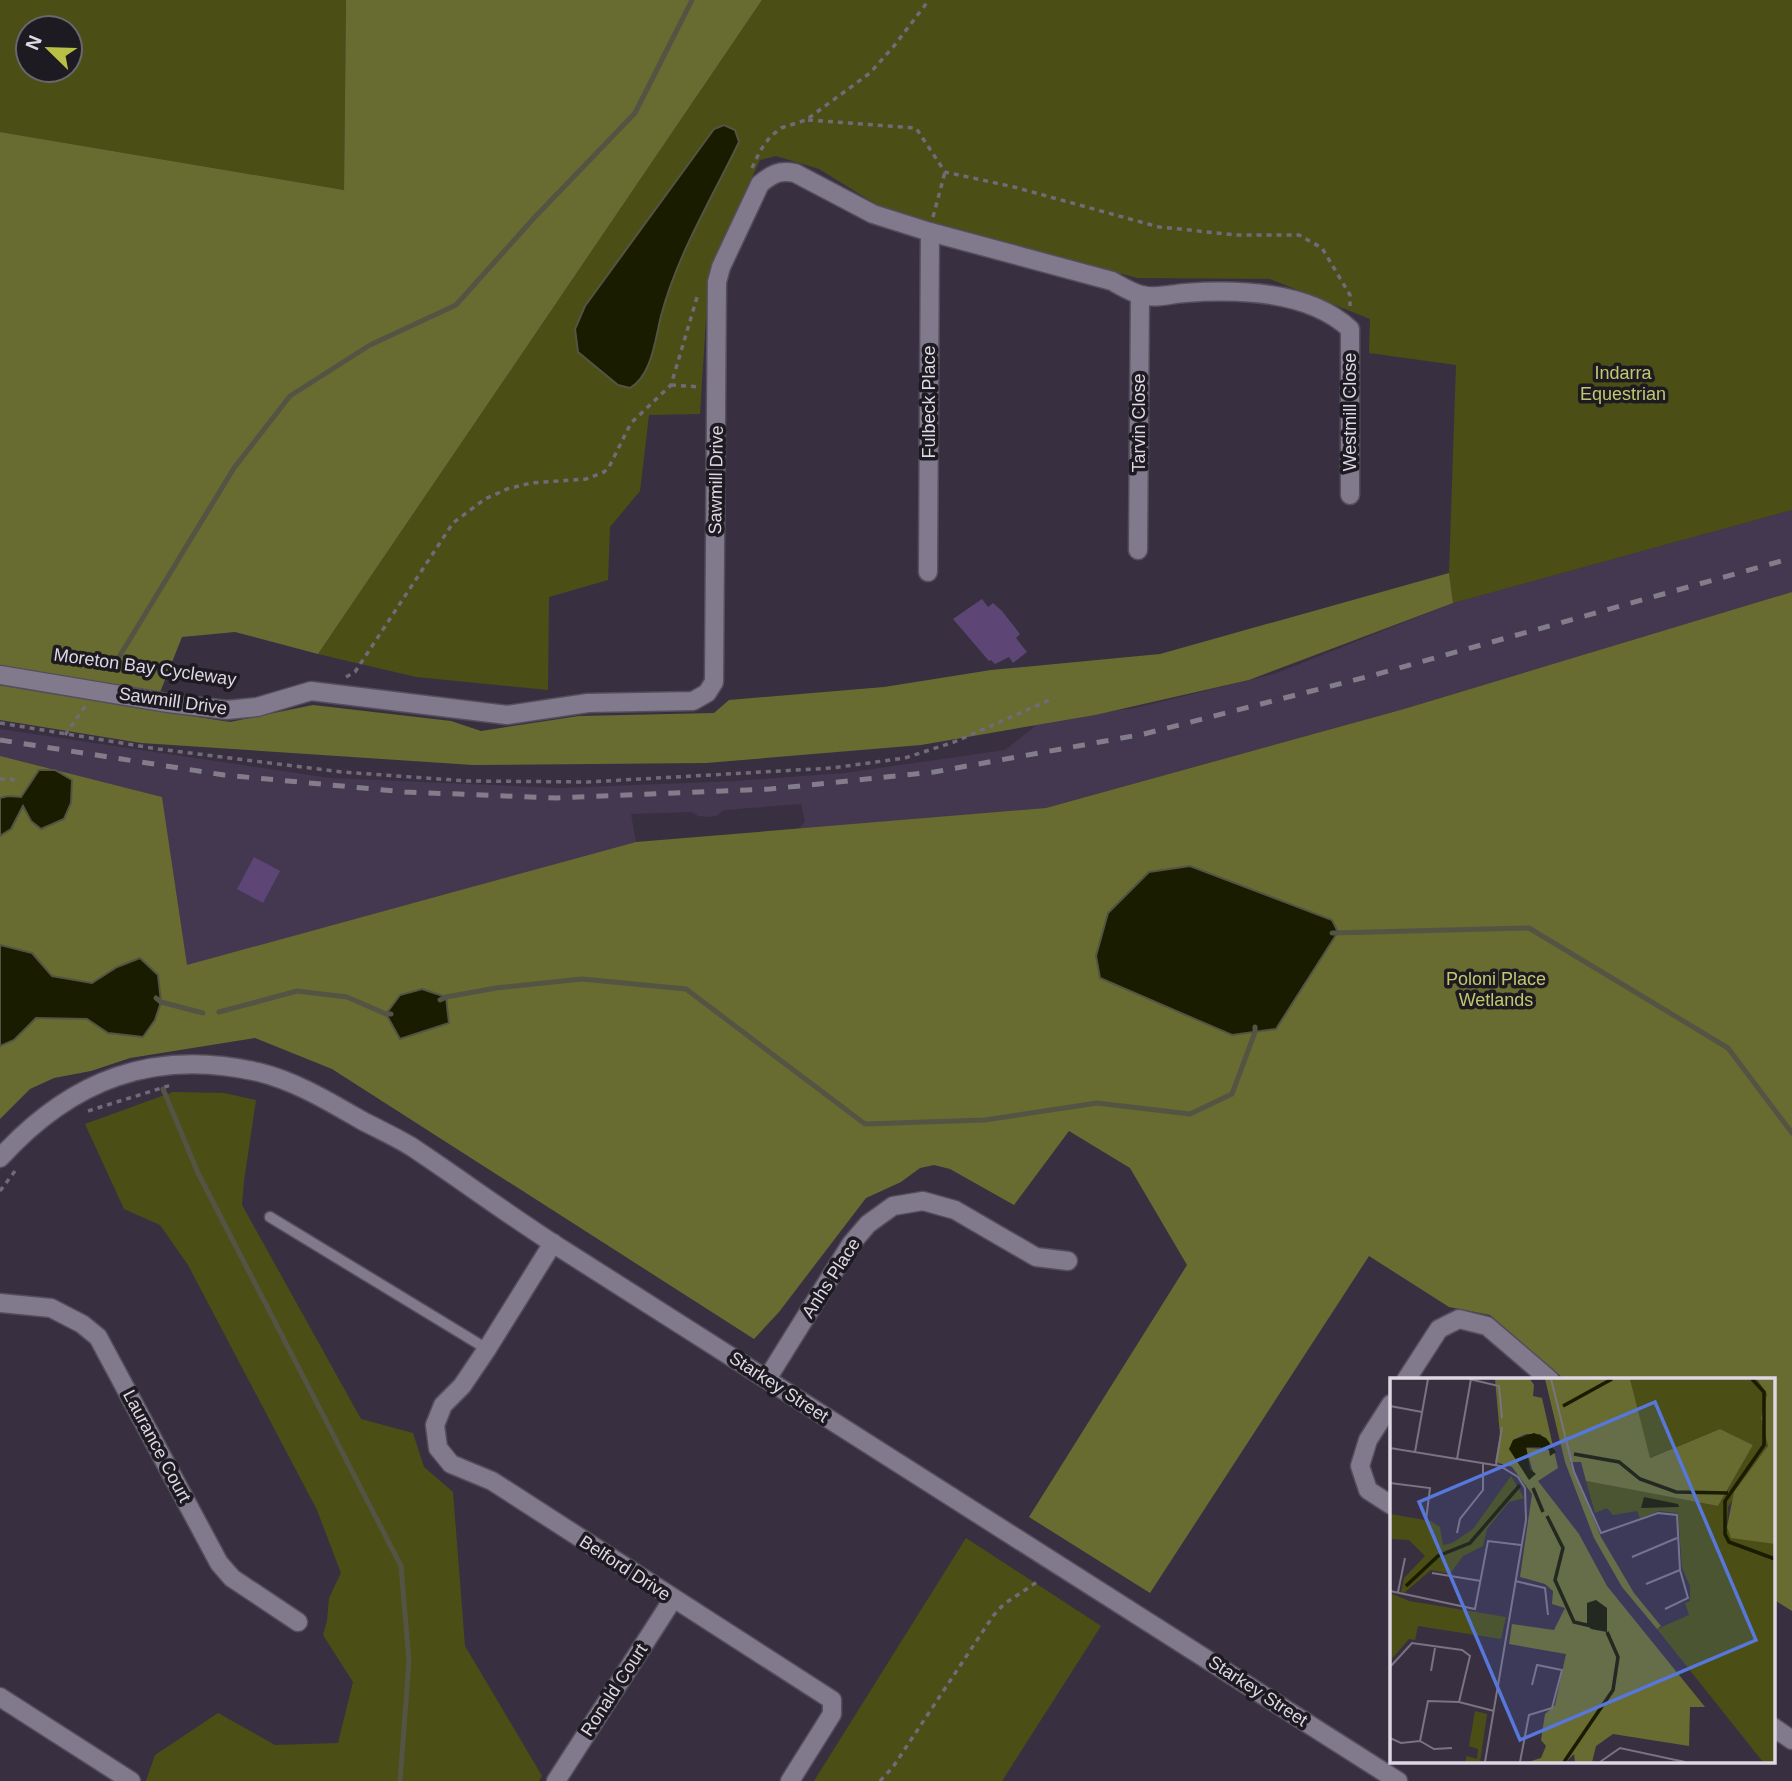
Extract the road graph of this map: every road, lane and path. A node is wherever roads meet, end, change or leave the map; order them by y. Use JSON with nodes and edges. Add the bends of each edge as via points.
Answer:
{"nodes":[{"id":1,"x":929,"y":0,"type":"edge"},
{"id":2,"x":806,"y":120,"type":"junction"},
{"id":3,"x":945,"y":172,"type":"junction"},
{"id":4,"x":749,"y":175,"type":"dead end"},
{"id":5,"x":930,"y":232,"type":"junction"},
{"id":6,"x":702,"y":283,"type":"dead end"},
{"id":7,"x":1140,"y":295,"type":"junction"},
{"id":8,"x":1350,"y":329,"type":"junction"},
{"id":9,"x":671,"y":384,"type":"junction"},
{"id":10,"x":717,"y":387,"type":"junction"},
{"id":11,"x":1350,"y":495,"type":"dead end"},
{"id":12,"x":1139,"y":550,"type":"dead end"},
{"id":13,"x":928,"y":572,"type":"dead end"},
{"id":14,"x":0,"y":675,"type":"edge"},
{"id":15,"x":341,"y":678,"type":"dead end"},
{"id":16,"x":96,"y":690,"type":"junction"},
{"id":17,"x":1052,"y":699,"type":"dead end"},
{"id":18,"x":0,"y":723,"type":"edge"},
{"id":19,"x":65,"y":735,"type":"junction"},
{"id":20,"x":0,"y":779,"type":"edge"},
{"id":21,"x":17,"y":785,"type":"dead end"},
{"id":22,"x":175,"y":1084,"type":"dead end"},
{"id":23,"x":83,"y":1113,"type":"dead end"},
{"id":24,"x":0,"y":1158,"type":"edge"},
{"id":25,"x":24,"y":1158,"type":"dead end"},
{"id":26,"x":0,"y":1191,"type":"edge"},
{"id":27,"x":270,"y":1217,"type":"dead end"},
{"id":28,"x":553,"y":1243,"type":"junction"},
{"id":29,"x":1068,"y":1261,"type":"dead end"},
{"id":30,"x":0,"y":1303,"type":"edge"},
{"id":31,"x":487,"y":1349,"type":"junction"},
{"id":32,"x":1407,"y":1378,"type":"edge"},
{"id":33,"x":1548,"y":1378,"type":"edge"},
{"id":34,"x":767,"y":1379,"type":"junction"},
{"id":35,"x":1390,"y":1406,"type":"edge"},
{"id":36,"x":1390,"y":1504,"type":"edge"},
{"id":37,"x":1040,"y":1580,"type":"dead end"},
{"id":38,"x":673,"y":1599,"type":"junction"},
{"id":39,"x":298,"y":1622,"type":"dead end"},
{"id":40,"x":0,"y":1697,"type":"edge"},
{"id":41,"x":1774,"y":1728,"type":"edge"},
{"id":42,"x":1792,"y":1740,"type":"edge"},
{"id":43,"x":131,"y":1781,"type":"edge"},
{"id":44,"x":556,"y":1781,"type":"edge"},
{"id":45,"x":790,"y":1781,"type":"edge"},
{"id":46,"x":880,"y":1781,"type":"edge"},
{"id":47,"x":1398,"y":1781,"type":"edge"}],
"edges":[{"from":1,"to":2,"type":"path","via":[[870,73]]},
{"from":2,"to":3,"type":"path","via":[[916,128]]},
{"from":2,"to":4,"type":"path","via":[[770,137]]},
{"from":3,"to":5,"type":"path"},
{"from":3,"to":8,"type":"path","via":[[1159,227],[1237,235],[1299,235],[1322,248],[1350,295]]},
{"from":5,"to":7,"type":"street","name":"Sawmill Drive","via":[[1112,281]]},
{"from":5,"to":10,"type":"street","name":"Sawmill Drive","via":[[873,214],[795,173],[782,171],[770,176],[760,184],[717,282]]},
{"from":5,"to":13,"type":"street","name":"Fulbeck Place"},
{"from":6,"to":9,"type":"path"},
{"from":7,"to":8,"type":"street","name":"Sawmill Drive","via":[[1267,293],[1328,313]]},
{"from":7,"to":12,"type":"street","name":"Tarvin Close"},
{"from":8,"to":11,"type":"street","name":"Westmill Close"},
{"from":9,"to":10,"type":"path"},
{"from":9,"to":15,"type":"path","via":[[631,423],[604,472],[586,479],[508,489],[478,503],[453,523],[355,672]]},
{"from":10,"to":16,"type":"street","name":"Sawmill Drive","via":[[713,682],[707,693],[693,701],[588,703],[507,715],[311,691],[257,708],[227,710]]},
{"from":14,"to":16,"type":"street","name":"Sawmill Drive"},
{"from":16,"to":19,"type":"path"},
{"from":17,"to":19,"type":"path","via":[[905,758],[832,768],[588,782],[467,781],[342,772]]},
{"from":18,"to":19,"type":"path"},
{"from":20,"to":21,"type":"path","via":[[12,779]]},
{"from":22,"to":23,"type":"path"},
{"from":24,"to":28,"type":"street","name":"Starkey Street","via":[[26,1129],[106,1080],[195,1063],[257,1072],[291,1082],[408,1145]]},
{"from":25,"to":26,"type":"path"},
{"from":27,"to":31,"type":"lane"},
{"from":28,"to":31,"type":"street","name":"Belford Drive"},
{"from":28,"to":34,"type":"street","name":"Starkey Street"},
{"from":29,"to":34,"type":"street","name":"Anhs Place","via":[[1036,1257],[955,1210],[923,1201],[892,1206],[867,1224],[851,1244]]},
{"from":30,"to":39,"type":"street","name":"Laurance Court","via":[[51,1308],[98,1337],[219,1563],[232,1578]]},
{"from":31,"to":38,"type":"street","name":"Belford Drive","via":[[443,1405],[436,1425],[438,1448],[451,1464],[492,1481]]},
{"from":32,"to":33,"type":"street","via":[[1439,1329],[1459,1319],[1487,1326]]},
{"from":34,"to":47,"type":"street","name":"Starkey Street"},
{"from":35,"to":36,"type":"street","via":[[1368,1440],[1360,1465],[1368,1490]]},
{"from":37,"to":46,"type":"path","via":[[993,1615]]},
{"from":38,"to":44,"type":"street","name":"Ronald Court"},
{"from":38,"to":45,"type":"street","name":"Belford Drive","via":[[832,1700],[832,1714]]},
{"from":40,"to":43,"type":"street"},
{"from":41,"to":42,"type":"street"}]}
